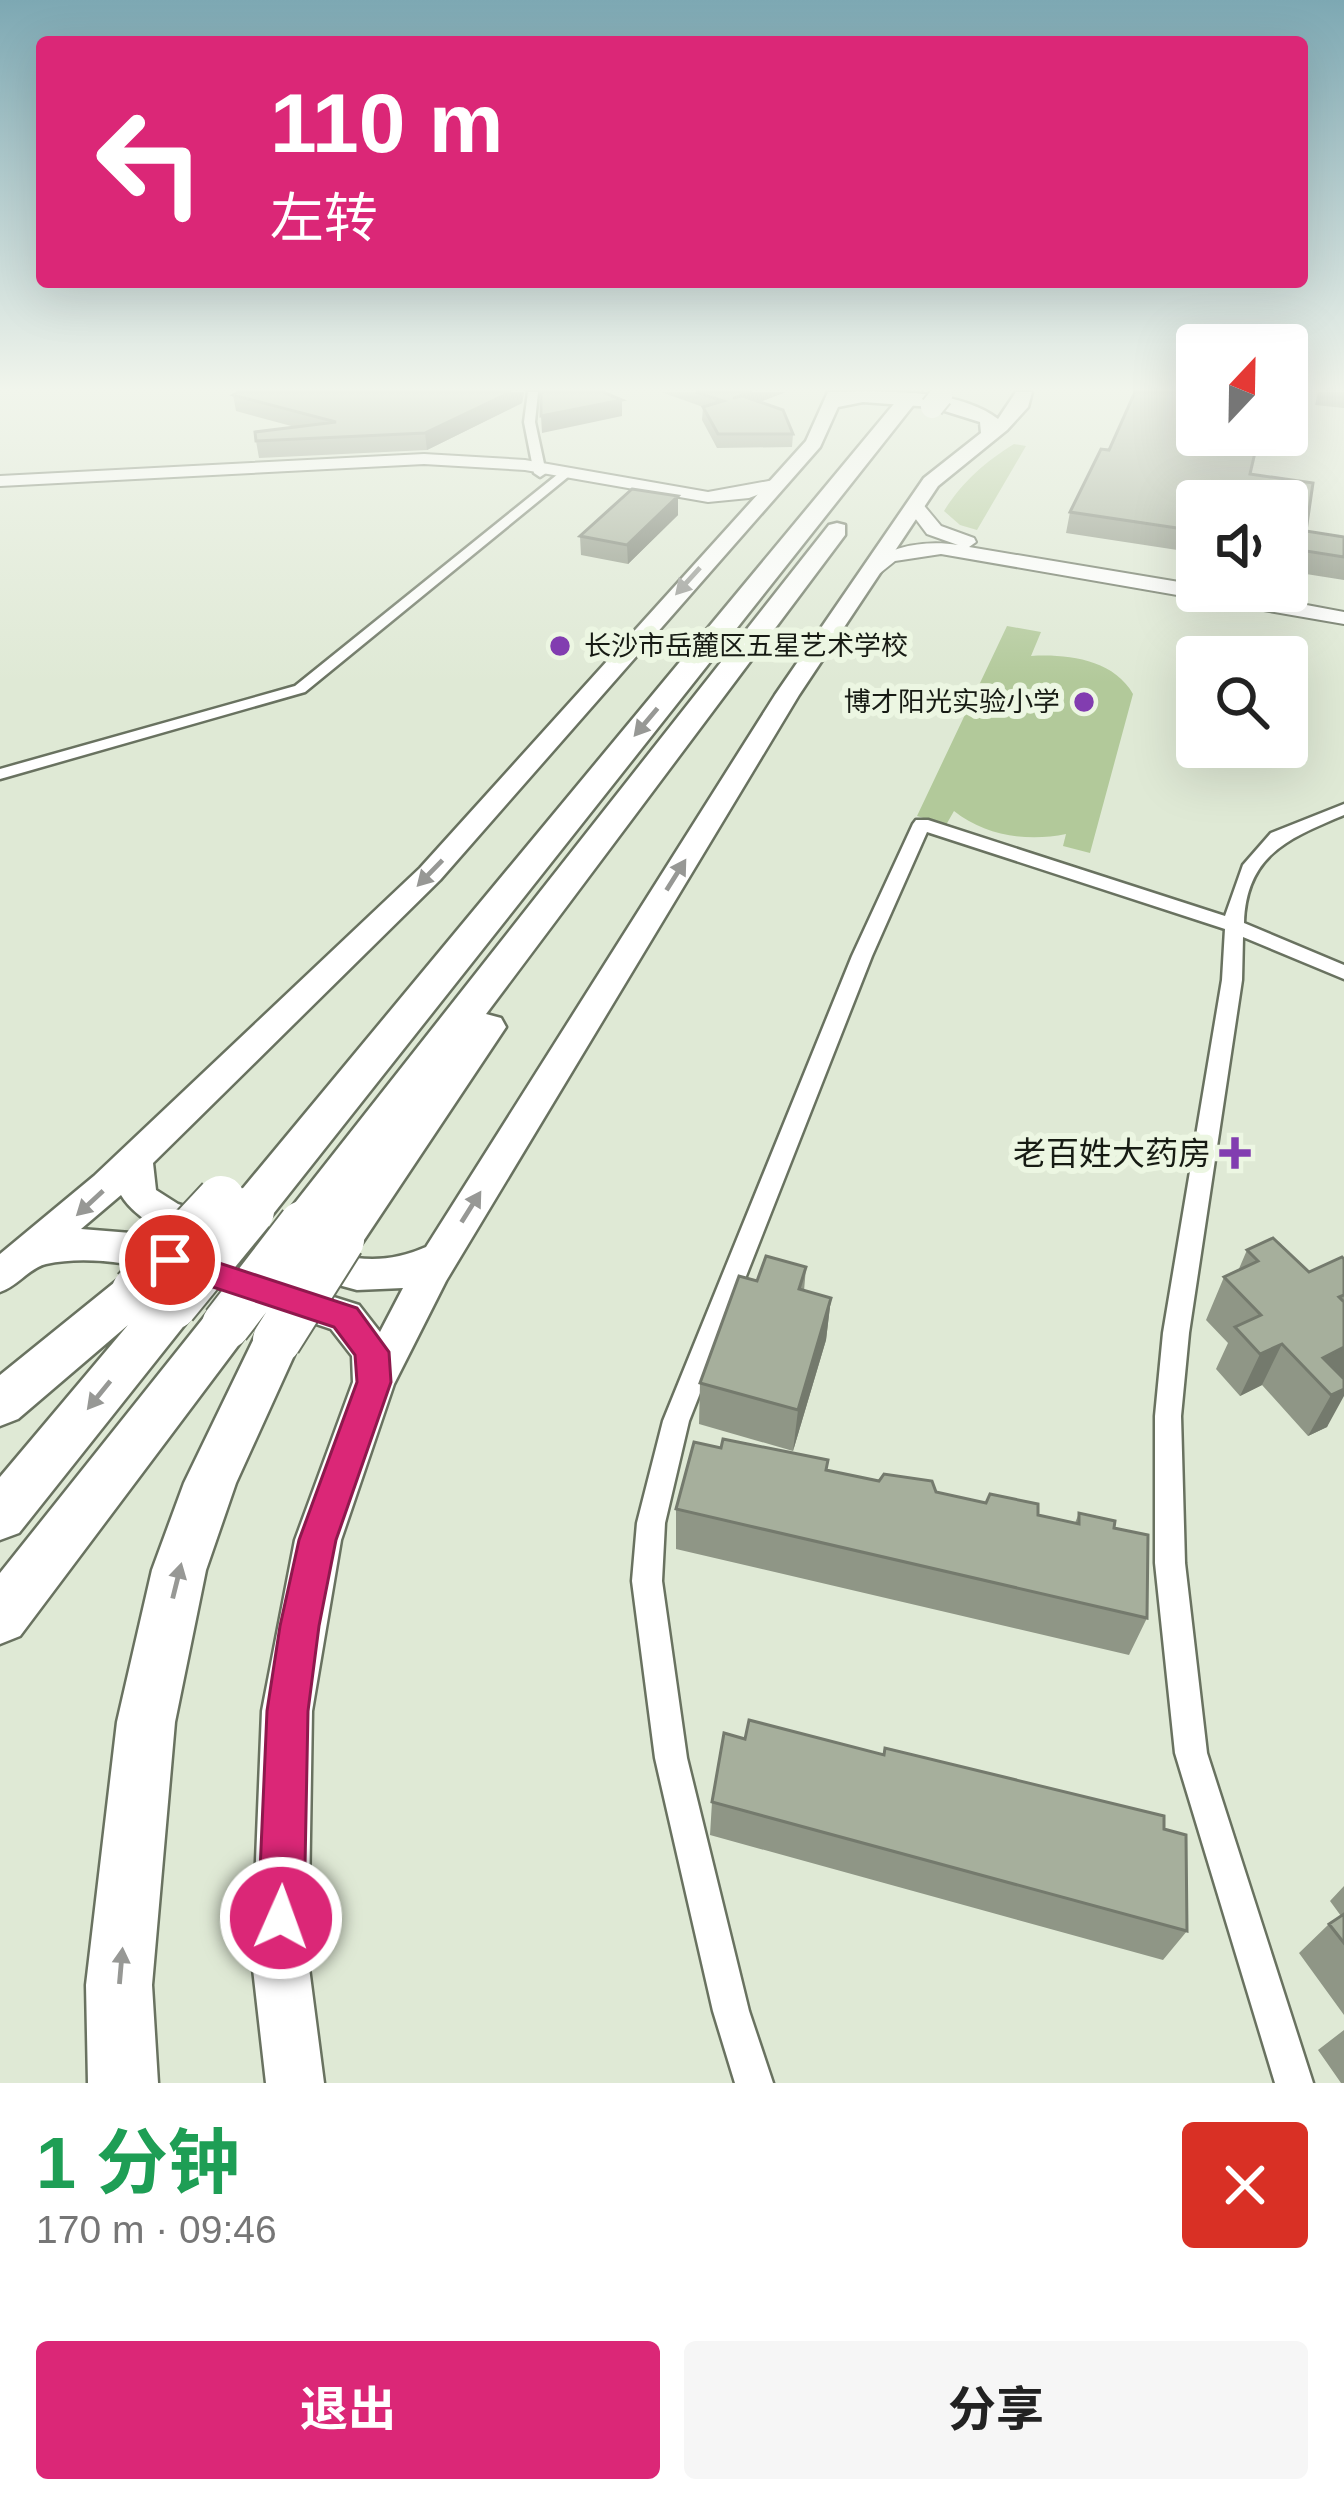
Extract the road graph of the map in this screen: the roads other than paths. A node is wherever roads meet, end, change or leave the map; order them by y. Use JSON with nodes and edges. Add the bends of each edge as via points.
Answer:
{"nodes":[{"id":1,"x":547,"y":489,"type":"edge"},
{"id":2,"x":629,"y":489,"type":"edge"},
{"id":3,"x":659,"y":489,"type":"edge"},
{"id":4,"x":761,"y":489,"type":"edge"},
{"id":5,"x":770,"y":489,"type":"edge"},
{"id":6,"x":847,"y":489,"type":"edge"},
{"id":7,"x":858,"y":489,"type":"edge"},
{"id":8,"x":928,"y":489,"type":"edge"},
{"id":9,"x":915,"y":506,"type":"junction"},
{"id":10,"x":733,"y":531,"type":"junction"},
{"id":11,"x":873,"y":569,"type":"junction"},
{"id":12,"x":1176,"y":584,"type":"edge"},
{"id":13,"x":1176,"y":585,"type":"edge"},
{"id":14,"x":1308,"y":602,"type":"edge"},
{"id":15,"x":1344,"y":609,"type":"edge"},
{"id":16,"x":1308,"y":611,"type":"edge"},
{"id":17,"x":1344,"y":618,"type":"edge"},
{"id":18,"x":0,"y":774,"type":"edge"},
{"id":19,"x":1344,"y":809,"type":"edge"},
{"id":20,"x":1233,"y":925,"type":"junction"},
{"id":21,"x":1344,"y":973,"type":"edge"},
{"id":22,"x":136,"y":1156,"type":"junction"},
{"id":23,"x":34,"y":1251,"type":"junction"},
{"id":24,"x":440,"y":1258,"type":"junction"},
{"id":25,"x":0,"y":1276,"type":"edge"},
{"id":26,"x":154,"y":1298,"type":"junction"},
{"id":27,"x":251,"y":1332,"type":"junction"},
{"id":28,"x":374,"y":1382,"type":"junction"},
{"id":29,"x":6,"y":1399,"type":"edge"},
{"id":30,"x":0,"y":1516,"type":"edge"},
{"id":31,"x":0,"y":1617,"type":"edge"},
{"id":32,"x":123,"y":2083,"type":"edge"},
{"id":33,"x":296,"y":2083,"type":"edge"},
{"id":34,"x":754,"y":2083,"type":"edge"},
{"id":35,"x":1294,"y":2083,"type":"edge"}],
"edges":[{"from":1,"to":18,"type":"street","via":[[300,689]]},
{"from":2,"to":10,"type":"main road","via":[[710,504],[730,518]]},
{"from":3,"to":4,"type":"main road","via":[[708,497]]},
{"from":5,"to":10,"type":"main road"},
{"from":6,"to":26,"type":"highway","one_way":true,"bridge":true},
{"from":7,"to":27,"type":"highway","bridge":true,"via":[[678,738],[646,795]]},
{"from":8,"to":9,"type":"main road"},
{"from":9,"to":11,"type":"main road"},
{"from":9,"to":12,"type":"main road","via":[[934,530],[957,540]]},
{"from":10,"to":22,"type":"main road","one_way":true,"via":[[430,874]]},
{"from":11,"to":13,"type":"main road","via":[[889,556],[941,548]]},
{"from":24,"to":11,"type":"main road","one_way":true},
{"from":14,"to":15,"type":"main road"},
{"from":16,"to":17,"type":"main road"},
{"from":19,"to":20,"type":"street","via":[[1297,826],[1263,850],[1242,885]]},
{"from":20,"to":21,"type":"street"},
{"from":20,"to":34,"type":"street","via":[[922,824],[862,956],[676,1421],[651,1523],[647,1581],[671,1758]]},
{"from":20,"to":35,"type":"street","via":[[1232,980],[1170,1384],[1170,1563],[1191,1753]]},
{"from":22,"to":23,"type":"main road","one_way":true},
{"from":22,"to":24,"type":"main road","via":[[136,1195],[161,1213],[368,1280]]},
{"from":23,"to":25,"type":"main road"},
{"from":23,"to":28,"type":"main road","via":[[131,1248],[325,1309],[358,1328],[372,1352]]},
{"from":24,"to":28,"type":"main road"},
{"from":26,"to":29,"type":"highway"},
{"from":26,"to":30,"type":"highway","one_way":true},
{"from":27,"to":31,"type":"highway"},
{"from":32,"to":27,"type":"highway","one_way":true,"via":[[119,1985],[146,1721],[179,1570]]},
{"from":28,"to":33,"type":"main road","via":[[318,1540],[287,1711],[280,1960]]}]}
